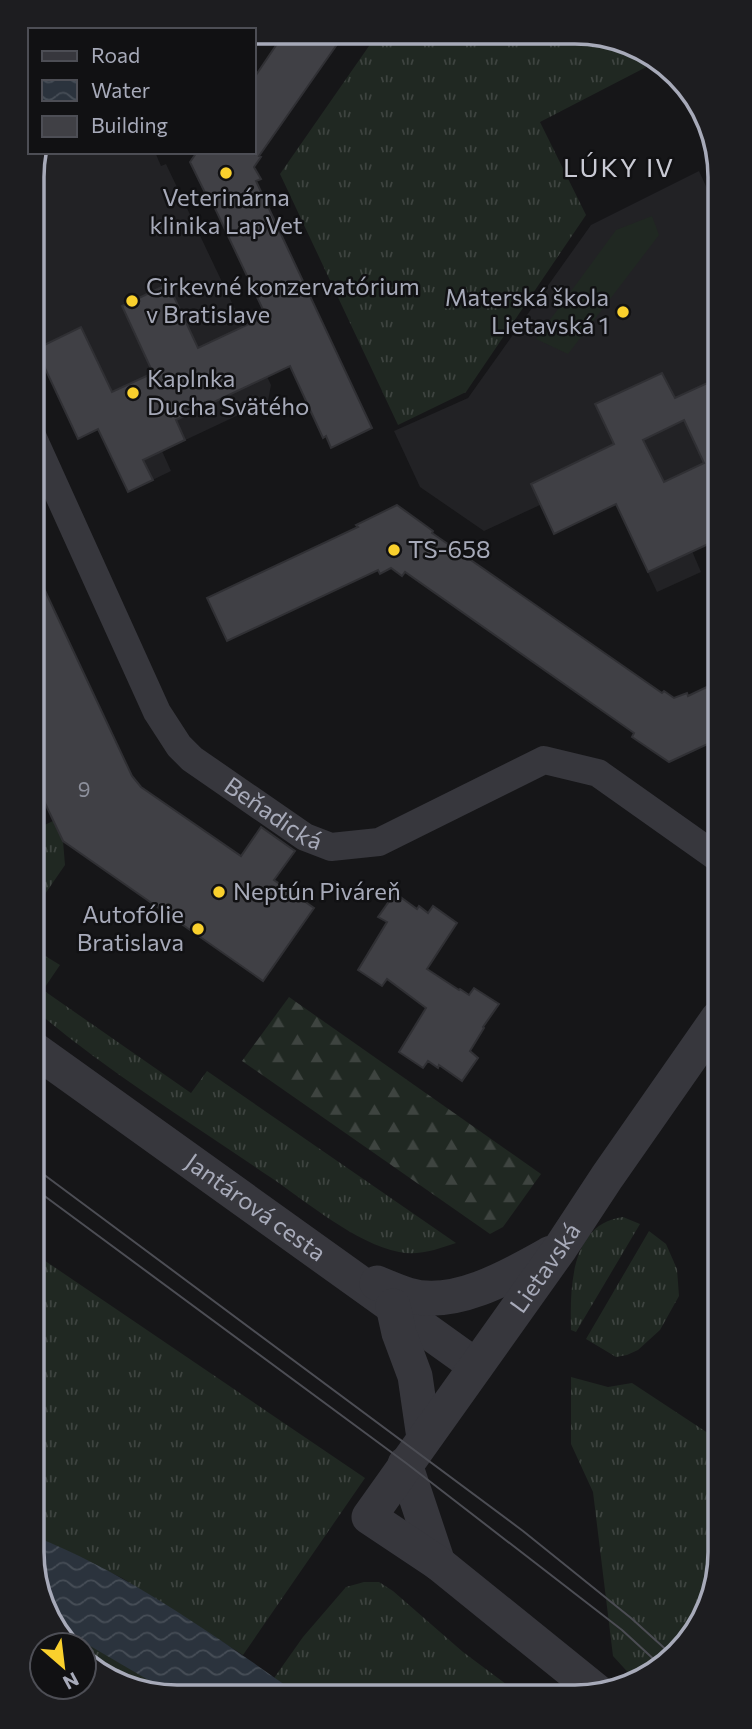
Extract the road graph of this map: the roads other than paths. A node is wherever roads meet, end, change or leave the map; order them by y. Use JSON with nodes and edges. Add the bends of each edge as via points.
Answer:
{"nodes":[{"id":1,"x":44,"y":462,"type":"edge"},
{"id":2,"x":708,"y":851,"type":"edge"},
{"id":3,"x":708,"y":1032,"type":"edge"},
{"id":4,"x":44,"y":1057,"type":"edge"},
{"id":5,"x":561,"y":1247,"type":"junction"},
{"id":6,"x":342,"y":1268,"type":"junction"},
{"id":7,"x":393,"y":1306,"type":"junction"},
{"id":8,"x":476,"y":1366,"type":"junction"},
{"id":9,"x":415,"y":1451,"type":"junction"},
{"id":10,"x":438,"y":1563,"type":"junction"},
{"id":11,"x":588,"y":1684,"type":"edge"}],
"edges":[{"from":1,"to":2,"type":"street","name":"Beňadická","via":[[157,712],[179,746],[305,837],[331,847],[379,842],[544,760],[598,773]]},
{"from":3,"to":5,"type":"street","name":"Lietavská"},
{"from":4,"to":6,"type":"street","name":"Jantárová cesta"},
{"from":5,"to":6,"type":"street","via":[[506,1279],[436,1298],[410,1296]]},
{"from":5,"to":8,"type":"street","name":"Lietavská"},
{"from":6,"to":7,"type":"street","name":"Jantárová cesta"},
{"from":7,"to":8,"type":"street","name":"Jantárová cesta"},
{"from":7,"to":9,"type":"street","via":[[415,1376]]},
{"from":8,"to":9,"type":"street","name":"Lietavská"},
{"from":9,"to":10,"type":"street"},
{"from":9,"to":10,"type":"street","name":"Lietavská","via":[[369,1517]]},
{"from":10,"to":11,"type":"street"}]}
